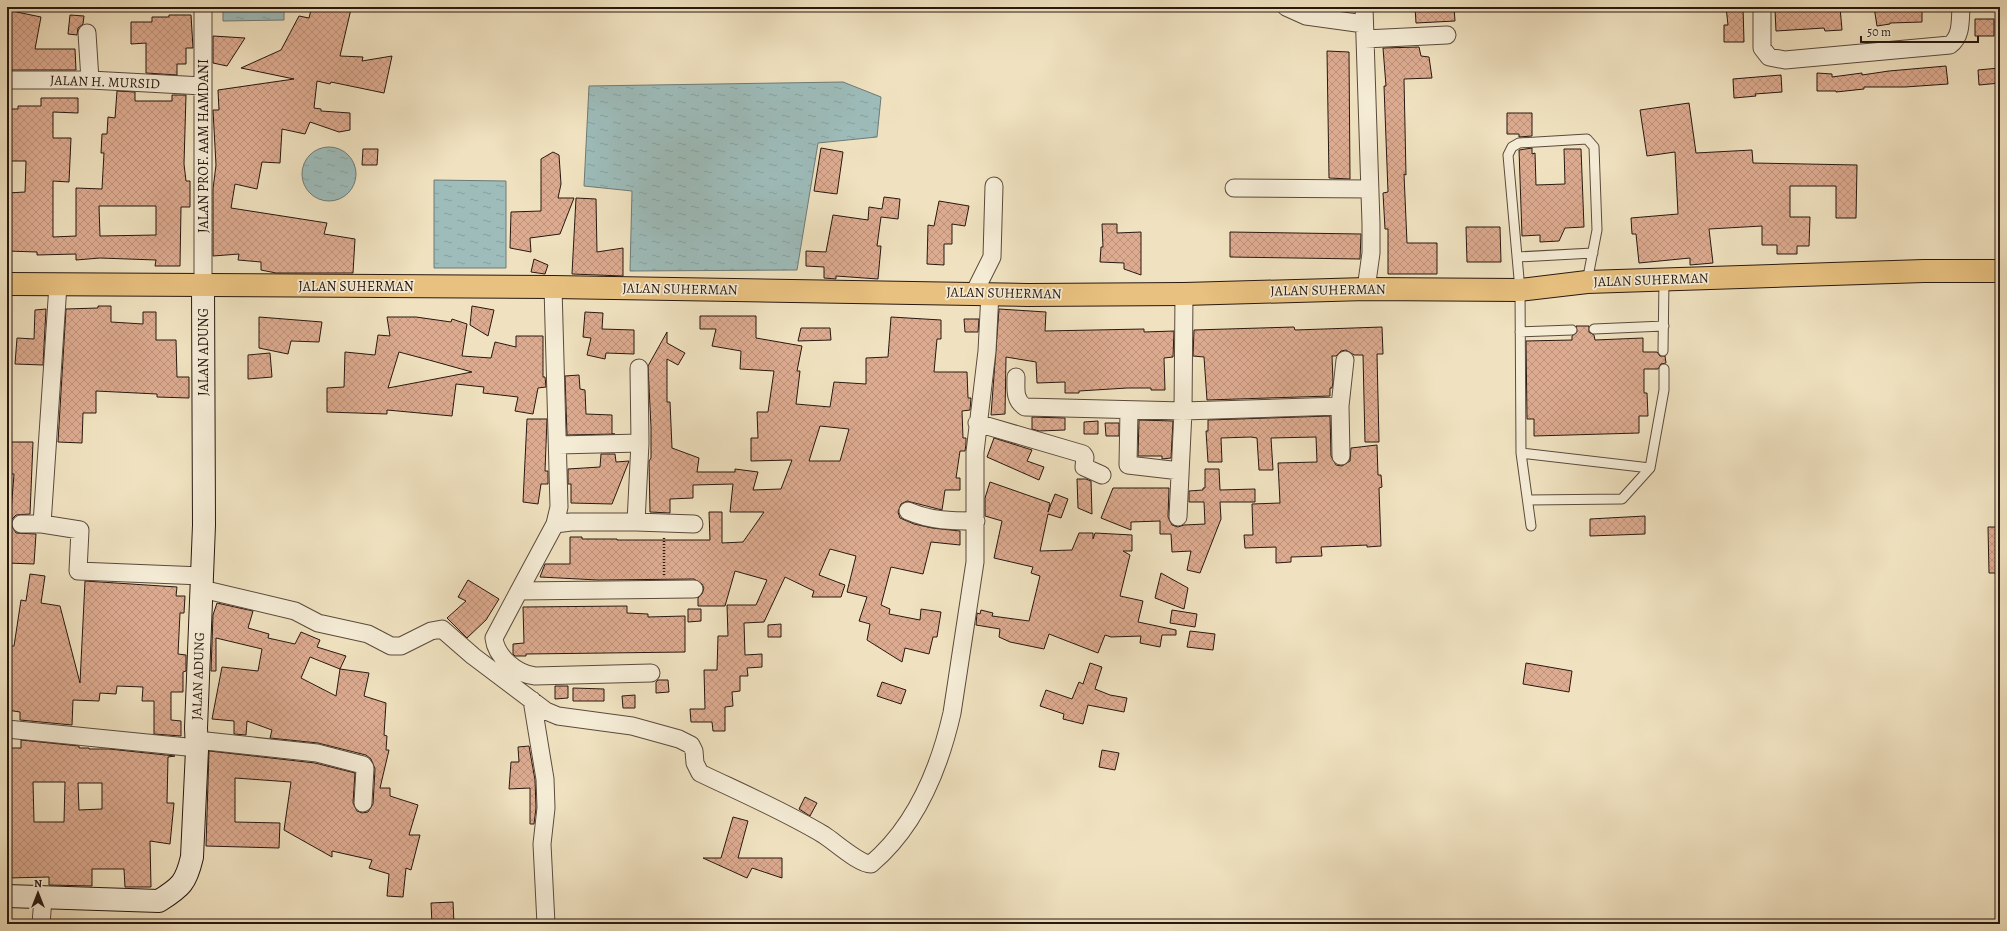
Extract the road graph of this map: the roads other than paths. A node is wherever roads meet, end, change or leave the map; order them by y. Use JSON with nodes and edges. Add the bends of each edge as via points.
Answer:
{"nodes":[{"id":1,"x":203,"y":7,"type":"edge"},
{"id":2,"x":1286,"y":7,"type":"edge"},
{"id":3,"x":1364,"y":7,"type":"edge"},
{"id":4,"x":1762,"y":7,"type":"edge"},
{"id":5,"x":1961,"y":7,"type":"edge"},
{"id":6,"x":1365,"y":32,"type":"junction"},
{"id":7,"x":88,"y":33,"type":"dead end"},
{"id":8,"x":1447,"y":35,"type":"dead end"},
{"id":9,"x":7,"y":80,"type":"edge"},
{"id":10,"x":90,"y":80,"type":"junction"},
{"id":11,"x":203,"y":86,"type":"junction"},
{"id":12,"x":994,"y":186,"type":"dead end"},
{"id":13,"x":1234,"y":188,"type":"dead end"},
{"id":14,"x":1370,"y":189,"type":"junction"},
{"id":15,"x":1593,"y":253,"type":"junction"},
{"id":16,"x":1517,"y":257,"type":"junction"},
{"id":17,"x":2000,"y":271,"type":"edge"},
{"id":18,"x":1664,"y":280,"type":"junction"},
{"id":19,"x":1587,"y":282,"type":"junction"},
{"id":20,"x":7,"y":284,"type":"edge"},
{"id":21,"x":58,"y":285,"type":"junction"},
{"id":22,"x":203,"y":285,"type":"junction"},
{"id":23,"x":553,"y":287,"type":"junction"},
{"id":24,"x":1366,"y":288,"type":"junction"},
{"id":25,"x":1520,"y":290,"type":"junction"},
{"id":26,"x":982,"y":293,"type":"junction"},
{"id":27,"x":1184,"y":294,"type":"junction"},
{"id":28,"x":1664,"y":326,"type":"junction"},
{"id":29,"x":1594,"y":329,"type":"dead end"},
{"id":30,"x":1572,"y":330,"type":"dead end"},
{"id":31,"x":1520,"y":332,"type":"junction"},
{"id":32,"x":1663,"y":351,"type":"dead end"},
{"id":33,"x":1345,"y":360,"type":"dead end"},
{"id":34,"x":639,"y":368,"type":"dead end"},
{"id":35,"x":1664,"y":369,"type":"dead end"},
{"id":36,"x":1016,"y":377,"type":"dead end"},
{"id":37,"x":1340,"y":406,"type":"junction"},
{"id":38,"x":1129,"y":410,"type":"junction"},
{"id":39,"x":1183,"y":411,"type":"junction"},
{"id":40,"x":977,"y":423,"type":"junction"},
{"id":41,"x":640,"y":443,"type":"junction"},
{"id":42,"x":558,"y":445,"type":"junction"},
{"id":43,"x":1521,"y":453,"type":"junction"},
{"id":44,"x":1341,"y":456,"type":"dead end"},
{"id":45,"x":1650,"y":468,"type":"junction"},
{"id":46,"x":1180,"y":471,"type":"junction"},
{"id":47,"x":1102,"y":475,"type":"dead end"},
{"id":48,"x":1528,"y":500,"type":"junction"},
{"id":49,"x":908,"y":511,"type":"dead end"},
{"id":50,"x":1178,"y":517,"type":"dead end"},
{"id":51,"x":976,"y":521,"type":"junction"},
{"id":52,"x":636,"y":522,"type":"junction"},
{"id":53,"x":20,"y":524,"type":"dead end"},
{"id":54,"x":42,"y":524,"type":"junction"},
{"id":55,"x":555,"y":524,"type":"junction"},
{"id":56,"x":694,"y":524,"type":"dead end"},
{"id":57,"x":1531,"y":526,"type":"dead end"},
{"id":58,"x":202,"y":582,"type":"junction"},
{"id":59,"x":694,"y":589,"type":"dead end"},
{"id":60,"x":519,"y":591,"type":"junction"},
{"id":61,"x":651,"y":673,"type":"dead end"},
{"id":62,"x":532,"y":700,"type":"junction"},
{"id":63,"x":7,"y":729,"type":"edge"},
{"id":64,"x":197,"y":744,"type":"junction"},
{"id":65,"x":363,"y":802,"type":"dead end"},
{"id":66,"x":7,"y":896,"type":"edge"},
{"id":67,"x":43,"y":898,"type":"junction"},
{"id":68,"x":41,"y":924,"type":"edge"},
{"id":69,"x":546,"y":924,"type":"edge"}],
"edges":[{"from":1,"to":11,"type":"street","name":"JALAN PROF. AAM HAMDANI"},
{"from":2,"to":6,"type":"street","via":[[1306,16]]},
{"from":3,"to":6,"type":"street"},
{"from":4,"to":5,"type":"street","via":[[1762,48],[1769,57],[1785,60],[1950,45],[1956,40],[1959,31]]},
{"from":6,"to":8,"type":"street"},
{"from":6,"to":14,"type":"street"},
{"from":7,"to":10,"type":"street"},
{"from":9,"to":10,"type":"street","name":"JALAN H. MURSID"},
{"from":10,"to":11,"type":"street","name":"JALAN H. MURSID"},
{"from":11,"to":22,"type":"street","name":"JALAN PROF. AAM HAMDANI"},
{"from":12,"to":26,"type":"street","via":[[992,257]]},
{"from":13,"to":14,"type":"street"},
{"from":14,"to":24,"type":"street","via":[[1371,253]]},
{"from":15,"to":16,"type":"lane"},
{"from":15,"to":16,"type":"lane","via":[[1597,230],[1594,147],[1587,139],[1518,143],[1512,147],[1508,154]]},
{"from":15,"to":19,"type":"lane"},
{"from":16,"to":25,"type":"lane"},
{"from":17,"to":18,"type":"main road","name":"JALAN SUHERMAN","via":[[1924,271]]},
{"from":18,"to":19,"type":"main road","name":"JALAN SUHERMAN"},
{"from":18,"to":28,"type":"lane"},
{"from":19,"to":25,"type":"main road","name":"JALAN SUHERMAN"},
{"from":20,"to":21,"type":"main road","name":"JALAN SUHERMAN"},
{"from":21,"to":22,"type":"main road","name":"JALAN SUHERMAN"},
{"from":21,"to":54,"type":"street"},
{"from":22,"to":23,"type":"main road","name":"JALAN SUHERMAN"},
{"from":22,"to":58,"type":"main road","name":"JALAN ADUNG"},
{"from":23,"to":26,"type":"main road","name":"JALAN SUHERMAN"},
{"from":23,"to":42,"type":"street"},
{"from":24,"to":25,"type":"main road","name":"JALAN SUHERMAN"},
{"from":24,"to":27,"type":"main road","name":"JALAN SUHERMAN"},
{"from":25,"to":31,"type":"lane"},
{"from":26,"to":27,"type":"main road","name":"JALAN SUHERMAN"},
{"from":26,"to":40,"type":"street","via":[[987,351]]},
{"from":27,"to":39,"type":"street"},
{"from":28,"to":29,"type":"lane"},
{"from":28,"to":32,"type":"lane"},
{"from":30,"to":31,"type":"lane"},
{"from":31,"to":43,"type":"lane"},
{"from":33,"to":37,"type":"street"},
{"from":34,"to":41,"type":"street"},
{"from":35,"to":45,"type":"lane","via":[[1664,390]]},
{"from":36,"to":38,"type":"street","via":[[1016,397],[1025,407]]},
{"from":37,"to":39,"type":"street"},
{"from":37,"to":44,"type":"street"},
{"from":38,"to":39,"type":"street"},
{"from":38,"to":46,"type":"street","via":[[1128,465]]},
{"from":39,"to":46,"type":"street"},
{"from":40,"to":47,"type":"street","via":[[1083,454],[1084,467]]},
{"from":40,"to":51,"type":"street"},
{"from":41,"to":42,"type":"street"},
{"from":41,"to":52,"type":"street"},
{"from":42,"to":55,"type":"street","via":[[559,508]]},
{"from":43,"to":45,"type":"lane"},
{"from":43,"to":48,"type":"lane"},
{"from":45,"to":48,"type":"lane","via":[[1620,500]]},
{"from":46,"to":50,"type":"street"},
{"from":48,"to":57,"type":"lane"},
{"from":49,"to":51,"type":"street","via":[[924,518]]},
{"from":51,"to":62,"type":"street","via":[[975,562],[947,737],[925,796],[888,849],[871,864],[783,811],[700,773],[691,745],[679,739],[632,726],[558,716],[546,711]]},
{"from":52,"to":55,"type":"street"},
{"from":52,"to":56,"type":"street"},
{"from":53,"to":54,"type":"street"},
{"from":54,"to":58,"type":"street","via":[[80,530],[78,571]]},
{"from":55,"to":60,"type":"street"},
{"from":58,"to":62,"type":"street","via":[[295,611],[318,623],[368,634],[396,647],[417,640],[436,629],[442,629]]},
{"from":58,"to":64,"type":"main road","name":"JALAN ADUNG"},
{"from":59,"to":60,"type":"street"},
{"from":60,"to":61,"type":"street","via":[[494,638],[498,652],[519,671],[535,676]]},
{"from":62,"to":69,"type":"street","via":[[545,779],[546,808],[542,844]]},
{"from":63,"to":64,"type":"street","via":[[110,740]]},
{"from":64,"to":65,"type":"street","via":[[317,753],[363,765]]},
{"from":64,"to":67,"type":"main road","name":"JALAN ADUNG","via":[[192,857],[188,872],[178,889],[159,901]]},
{"from":66,"to":67,"type":"main road","name":"JALAN ADUNG"},
{"from":67,"to":68,"type":"street"}]}
